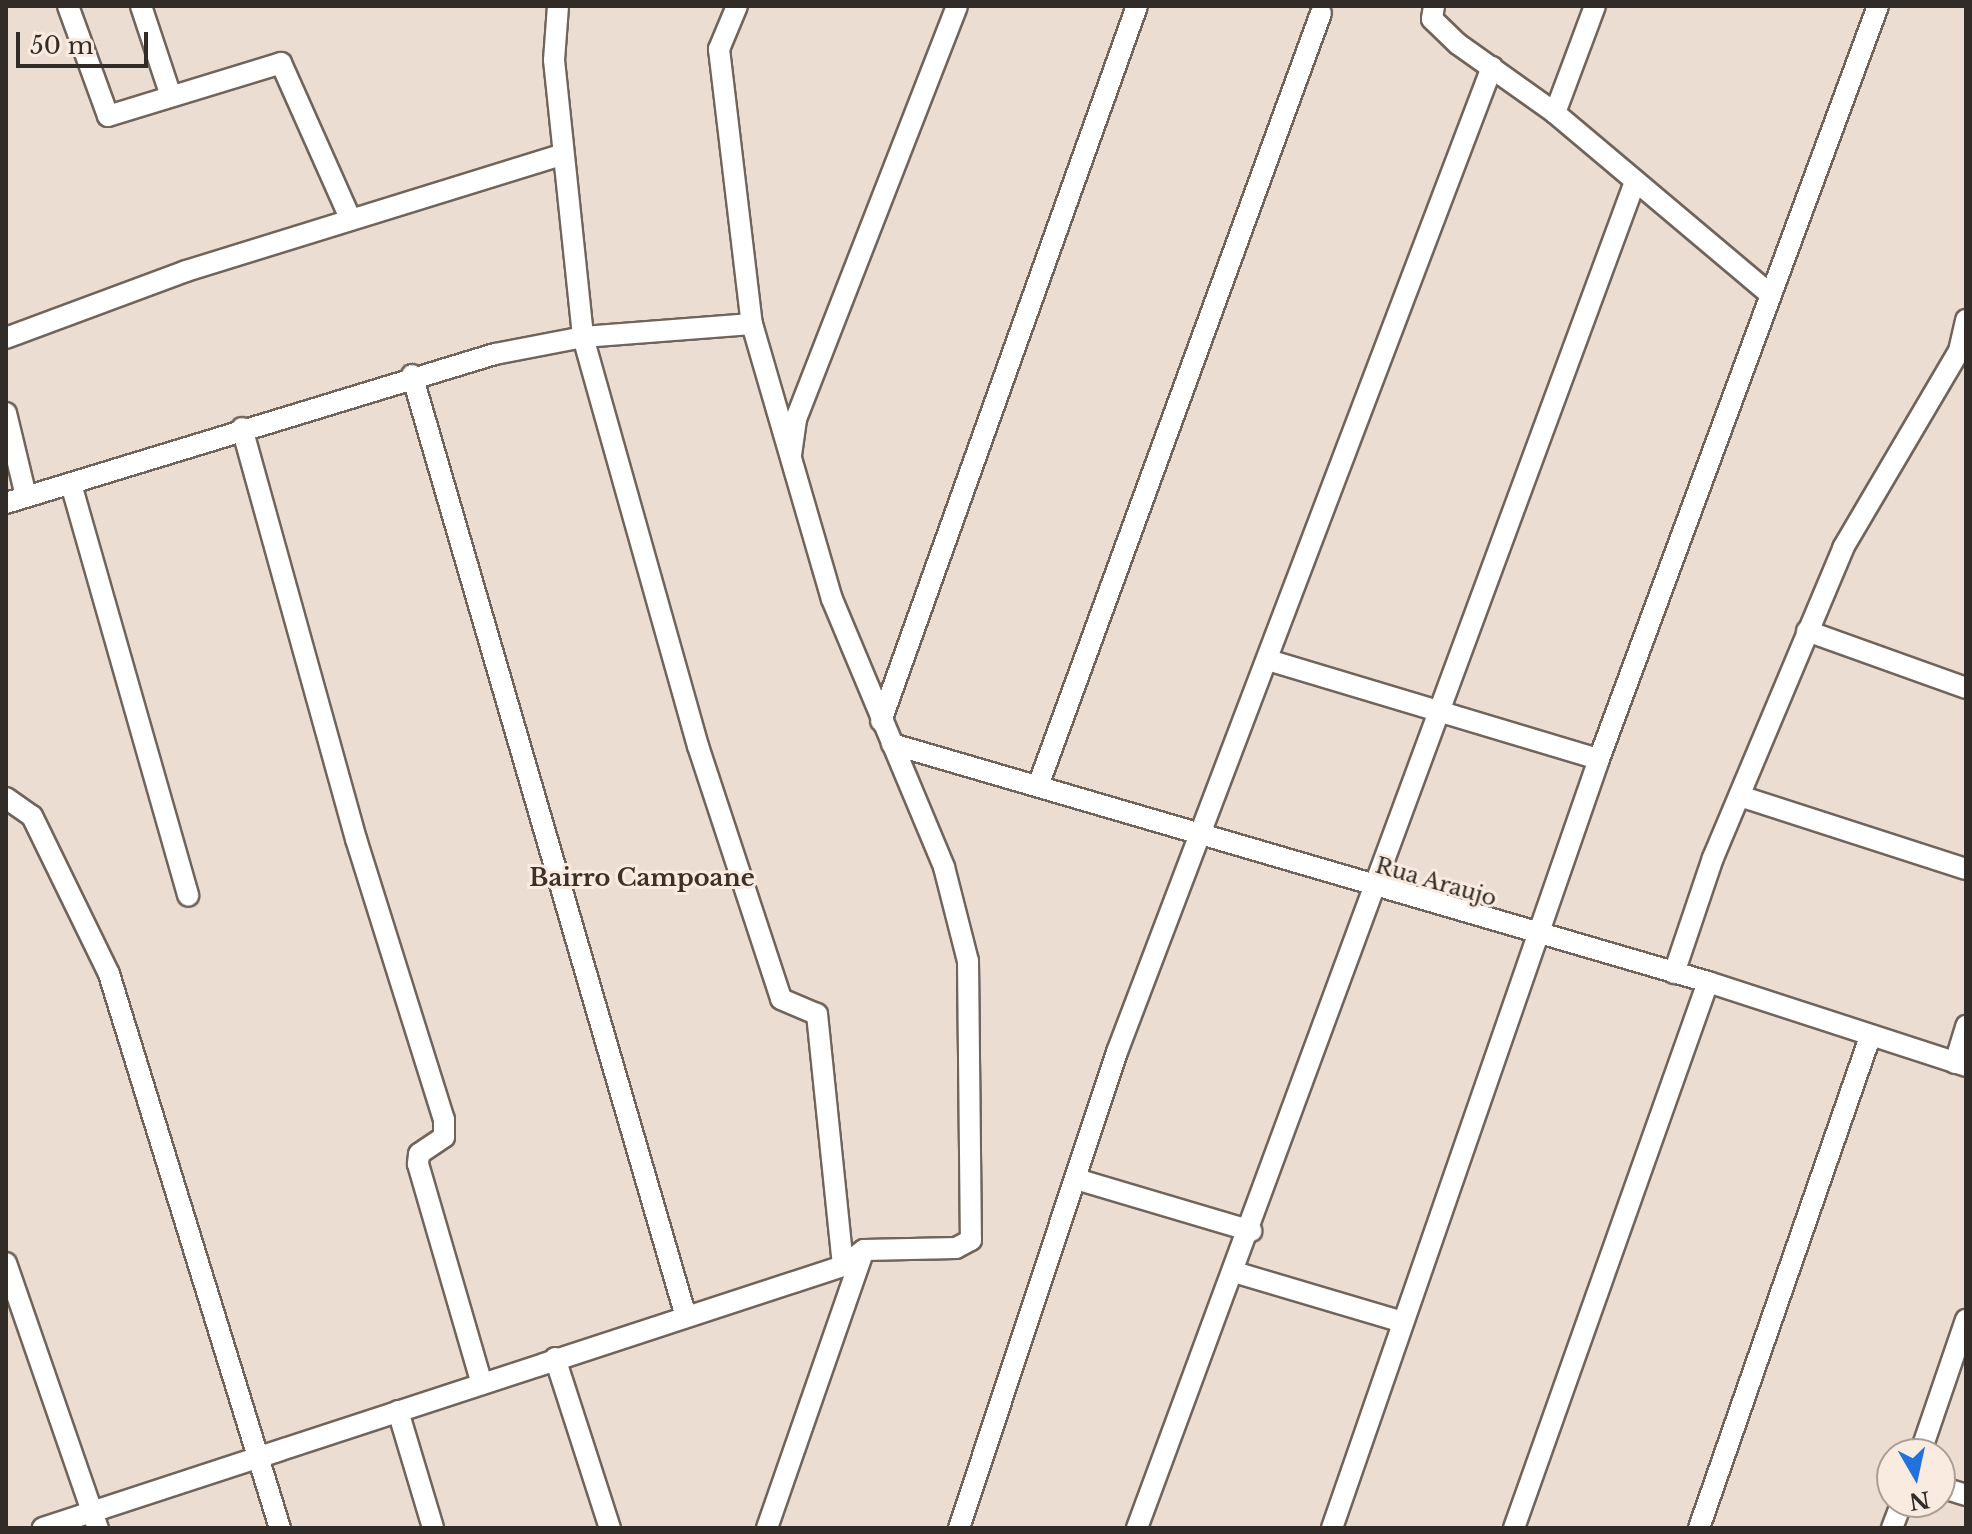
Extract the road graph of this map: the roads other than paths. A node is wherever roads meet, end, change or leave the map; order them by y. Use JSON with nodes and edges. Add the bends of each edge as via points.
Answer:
{"nodes":[{"id":1,"x":68,"y":6,"type":"edge"},
{"id":2,"x":141,"y":6,"type":"edge"},
{"id":3,"x":558,"y":6,"type":"edge"},
{"id":4,"x":737,"y":6,"type":"edge"},
{"id":5,"x":957,"y":6,"type":"edge"},
{"id":6,"x":1137,"y":6,"type":"edge"},
{"id":7,"x":1434,"y":6,"type":"edge"},
{"id":8,"x":1595,"y":6,"type":"edge"},
{"id":9,"x":1878,"y":6,"type":"edge"},
{"id":10,"x":1321,"y":13,"type":"dead end"},
{"id":11,"x":1492,"y":67,"type":"junction"},
{"id":12,"x":170,"y":93,"type":"junction"},
{"id":13,"x":1555,"y":113,"type":"junction"},
{"id":14,"x":561,"y":155,"type":"junction"},
{"id":15,"x":1635,"y":182,"type":"junction"},
{"id":16,"x":350,"y":218,"type":"junction"},
{"id":17,"x":1769,"y":293,"type":"junction"},
{"id":18,"x":1966,"y":320,"type":"edge"},
{"id":19,"x":752,"y":324,"type":"junction"},
{"id":20,"x":583,"y":337,"type":"junction"},
{"id":21,"x":6,"y":338,"type":"edge"},
{"id":22,"x":412,"y":375,"type":"junction"},
{"id":23,"x":6,"y":413,"type":"edge"},
{"id":24,"x":242,"y":428,"type":"junction"},
{"id":25,"x":790,"y":465,"type":"junction"},
{"id":26,"x":71,"y":484,"type":"junction"},
{"id":27,"x":26,"y":496,"type":"junction"},
{"id":28,"x":6,"y":503,"type":"edge"},
{"id":29,"x":1807,"y":631,"type":"junction"},
{"id":30,"x":1268,"y":660,"type":"junction"},
{"id":31,"x":1966,"y":688,"type":"edge"},
{"id":32,"x":1437,"y":711,"type":"junction"},
{"id":33,"x":881,"y":721,"type":"junction"},
{"id":34,"x":892,"y":744,"type":"junction"},
{"id":35,"x":1599,"y":759,"type":"junction"},
{"id":36,"x":1038,"y":786,"type":"junction"},
{"id":37,"x":1740,"y":796,"type":"junction"},
{"id":38,"x":6,"y":798,"type":"edge"},
{"id":39,"x":1205,"y":836,"type":"junction"},
{"id":40,"x":1966,"y":869,"type":"edge"},
{"id":41,"x":1370,"y":889,"type":"junction"},
{"id":42,"x":188,"y":896,"type":"dead end"},
{"id":43,"x":1541,"y":937,"type":"junction"},
{"id":44,"x":1674,"y":973,"type":"junction"},
{"id":45,"x":1708,"y":982,"type":"junction"},
{"id":46,"x":1966,"y":1026,"type":"edge"},
{"id":47,"x":1870,"y":1037,"type":"junction"},
{"id":48,"x":1961,"y":1065,"type":"edge"},
{"id":49,"x":1076,"y":1179,"type":"junction"},
{"id":50,"x":1251,"y":1231,"type":"junction"},
{"id":51,"x":864,"y":1250,"type":"junction"},
{"id":52,"x":6,"y":1263,"type":"edge"},
{"id":53,"x":843,"y":1266,"type":"junction"},
{"id":54,"x":1234,"y":1272,"type":"junction"},
{"id":55,"x":686,"y":1317,"type":"junction"},
{"id":56,"x":1966,"y":1320,"type":"edge"},
{"id":57,"x":1403,"y":1322,"type":"junction"},
{"id":58,"x":555,"y":1358,"type":"junction"},
{"id":59,"x":481,"y":1381,"type":"junction"},
{"id":60,"x":398,"y":1411,"type":"junction"},
{"id":61,"x":1925,"y":1438,"type":"edge"},
{"id":62,"x":258,"y":1458,"type":"junction"},
{"id":63,"x":96,"y":1521,"type":"edge"},
{"id":64,"x":43,"y":1528,"type":"edge"},
{"id":65,"x":280,"y":1528,"type":"edge"},
{"id":66,"x":433,"y":1528,"type":"edge"},
{"id":67,"x":610,"y":1528,"type":"edge"},
{"id":68,"x":767,"y":1528,"type":"edge"},
{"id":69,"x":959,"y":1528,"type":"edge"},
{"id":70,"x":1137,"y":1528,"type":"edge"},
{"id":71,"x":1332,"y":1528,"type":"edge"},
{"id":72,"x":1514,"y":1528,"type":"edge"},
{"id":73,"x":1699,"y":1528,"type":"edge"}],
"edges":[{"from":1,"to":12,"type":"street","via":[[108,116]]},
{"from":2,"to":12,"type":"street"},
{"from":3,"to":14,"type":"street","via":[[553,42]]},
{"from":4,"to":19,"type":"street","via":[[719,49]]},
{"from":5,"to":25,"type":"street","via":[[796,419]]},
{"from":6,"to":33,"type":"street"},
{"from":7,"to":11,"type":"street","via":[[1432,19]]},
{"from":8,"to":13,"type":"street"},
{"from":9,"to":17,"type":"street"},
{"from":10,"to":36,"type":"street"},
{"from":11,"to":13,"type":"street"},
{"from":11,"to":30,"type":"street"},
{"from":12,"to":16,"type":"street","via":[[281,63]]},
{"from":13,"to":15,"type":"street"},
{"from":14,"to":16,"type":"street"},
{"from":14,"to":20,"type":"street"},
{"from":15,"to":17,"type":"street"},
{"from":15,"to":32,"type":"street"},
{"from":16,"to":21,"type":"street"},
{"from":17,"to":35,"type":"street"},
{"from":18,"to":29,"type":"street","via":[[1959,351],[1843,548]]},
{"from":19,"to":20,"type":"street"},
{"from":19,"to":25,"type":"street"},
{"from":20,"to":22,"type":"street"},
{"from":20,"to":53,"type":"street","via":[[698,746],[781,999],[817,1014]]},
{"from":22,"to":24,"type":"street"},
{"from":22,"to":55,"type":"street"},
{"from":23,"to":27,"type":"street"},
{"from":24,"to":26,"type":"street"},
{"from":24,"to":59,"type":"street","via":[[356,839],[444,1119],[444,1137],[419,1154],[418,1164]]},
{"from":25,"to":33,"type":"street"},
{"from":26,"to":27,"type":"street"},
{"from":26,"to":42,"type":"street"},
{"from":27,"to":28,"type":"street"},
{"from":29,"to":31,"type":"street"},
{"from":29,"to":37,"type":"street"},
{"from":30,"to":32,"type":"street"},
{"from":30,"to":39,"type":"street"},
{"from":32,"to":35,"type":"street"},
{"from":32,"to":41,"type":"street"},
{"from":33,"to":34,"type":"street"},
{"from":34,"to":36,"type":"street","name":"Rua Araujo"},
{"from":34,"to":51,"type":"street","via":[[944,867],[968,961],[975,1215],[971,1240],[956,1248]]},
{"from":35,"to":43,"type":"street"},
{"from":36,"to":39,"type":"street","name":"Rua Araujo"},
{"from":37,"to":40,"type":"street"},
{"from":37,"to":44,"type":"street"},
{"from":38,"to":62,"type":"street","via":[[32,816],[109,974],[151,1092]]},
{"from":39,"to":41,"type":"street","name":"Rua Araujo"},
{"from":39,"to":49,"type":"street","via":[[1117,1052]]},
{"from":41,"to":43,"type":"street","name":"Rua Araujo"},
{"from":41,"to":50,"type":"street"},
{"from":43,"to":44,"type":"street","name":"Rua Araujo"},
{"from":43,"to":57,"type":"street"},
{"from":44,"to":45,"type":"street","name":"Rua Araujo"},
{"from":45,"to":47,"type":"street","name":"Rua Araujo"},
{"from":45,"to":72,"type":"street"},
{"from":46,"to":48,"type":"street"},
{"from":47,"to":48,"type":"street","name":"Rua Araujo"},
{"from":47,"to":73,"type":"street"},
{"from":49,"to":50,"type":"street"},
{"from":49,"to":69,"type":"street"},
{"from":50,"to":54,"type":"street"},
{"from":51,"to":53,"type":"street"},
{"from":51,"to":68,"type":"street"},
{"from":52,"to":63,"type":"street"},
{"from":53,"to":55,"type":"street"},
{"from":54,"to":57,"type":"street"},
{"from":54,"to":70,"type":"street"},
{"from":55,"to":58,"type":"street"},
{"from":56,"to":61,"type":"street"},
{"from":57,"to":71,"type":"street"},
{"from":58,"to":59,"type":"street"},
{"from":58,"to":67,"type":"street"},
{"from":59,"to":60,"type":"street"},
{"from":60,"to":62,"type":"street"},
{"from":60,"to":66,"type":"street"},
{"from":62,"to":63,"type":"street"},
{"from":62,"to":65,"type":"street"},
{"from":63,"to":64,"type":"street"}]}
